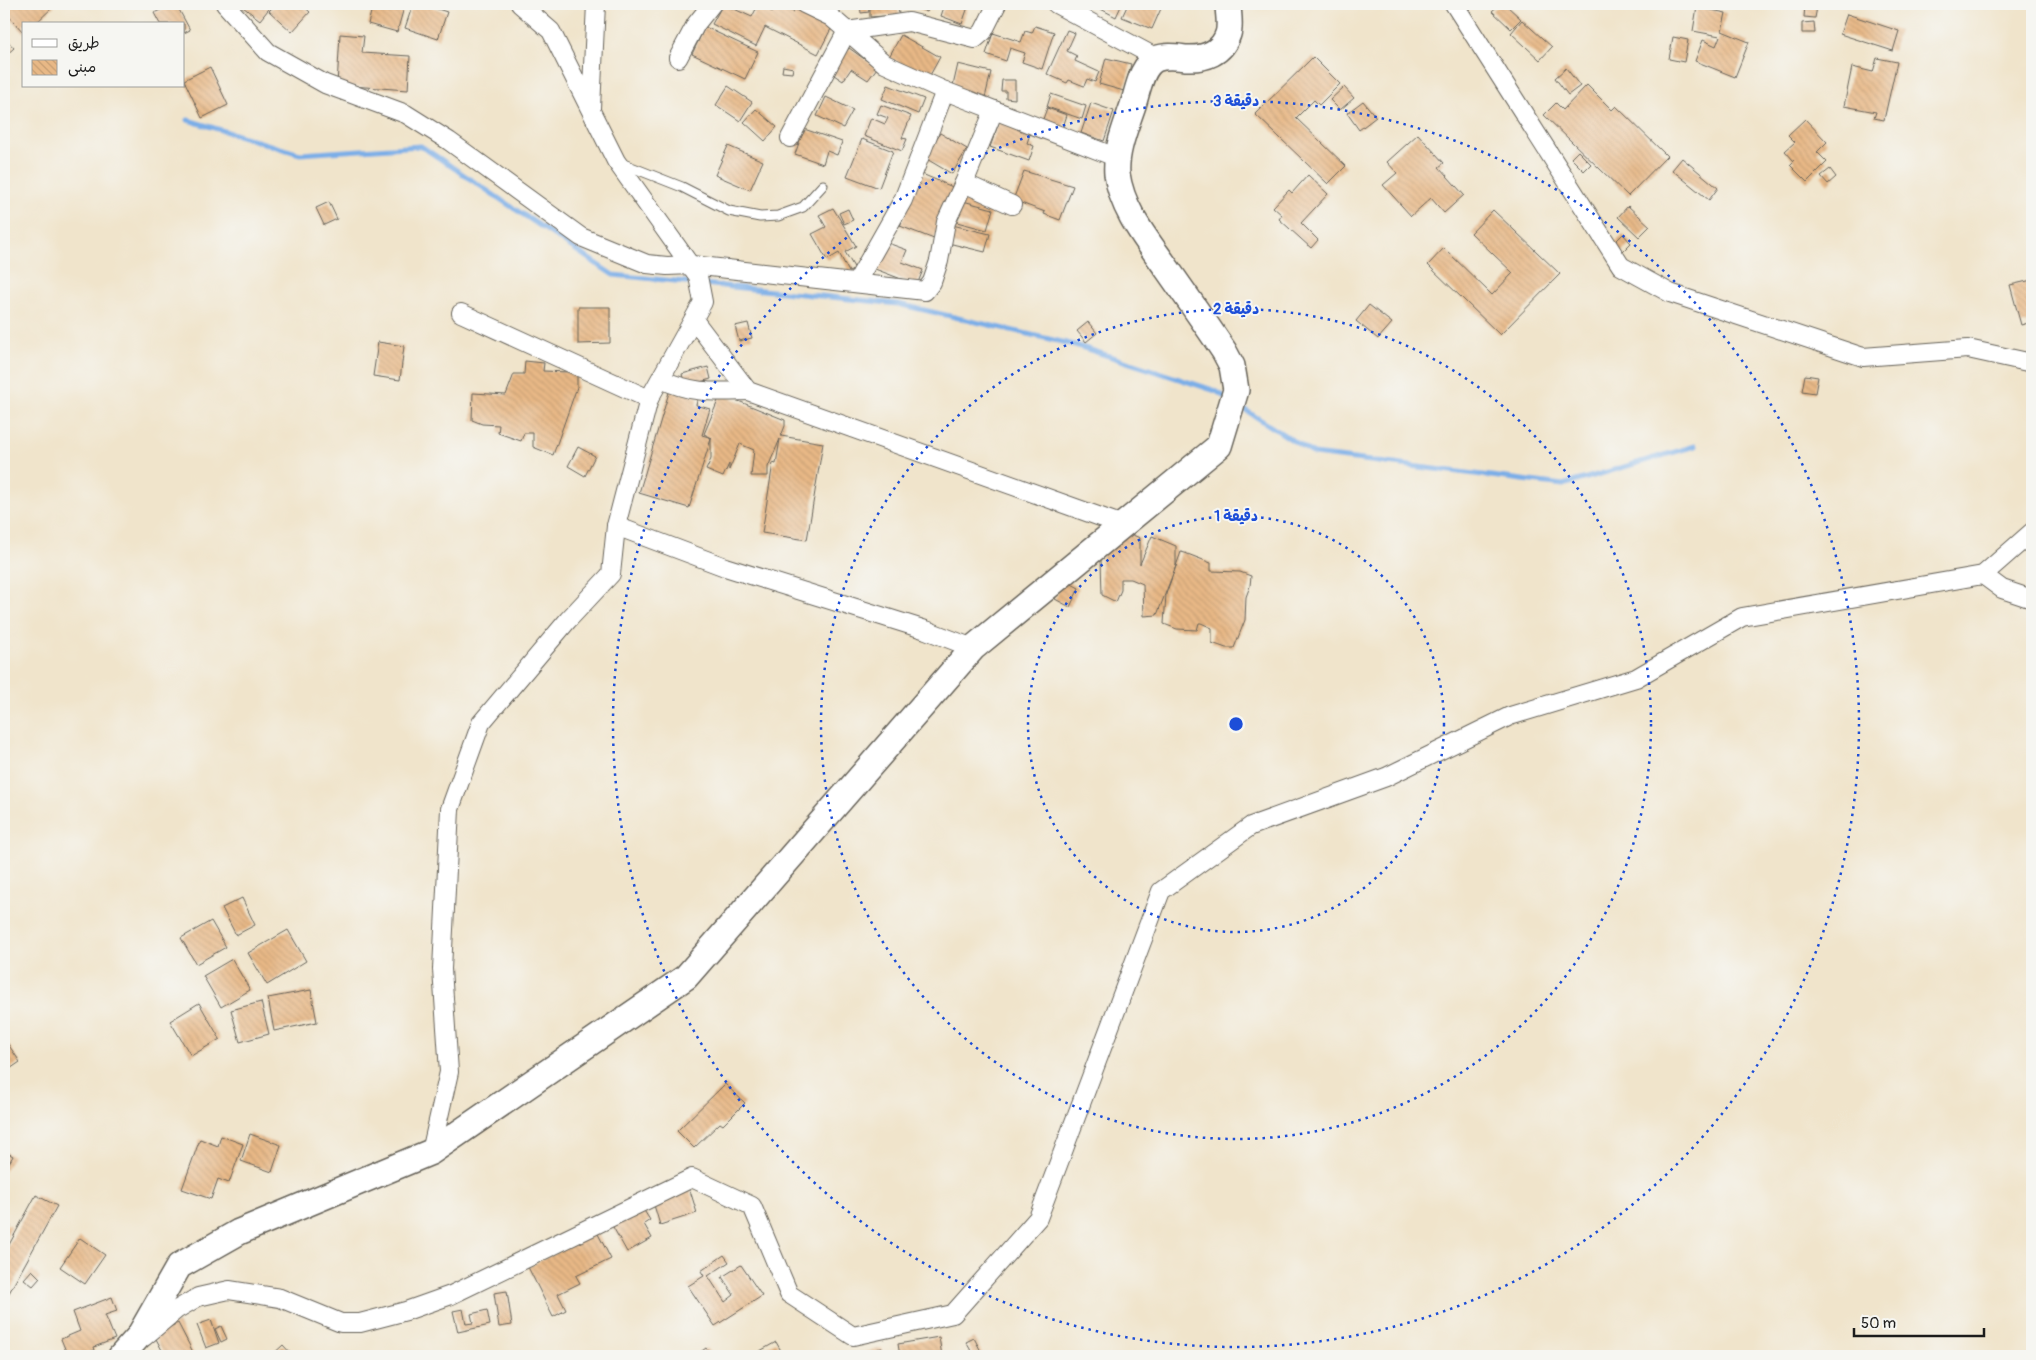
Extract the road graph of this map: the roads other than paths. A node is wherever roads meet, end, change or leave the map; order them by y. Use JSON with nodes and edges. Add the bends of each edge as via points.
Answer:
{"nodes":[{"id":1,"x":226,"y":4,"type":"edge"},
{"id":2,"x":520,"y":4,"type":"edge"},
{"id":3,"x":596,"y":4,"type":"edge"},
{"id":4,"x":712,"y":4,"type":"edge"},
{"id":5,"x":804,"y":4,"type":"edge"},
{"id":6,"x":997,"y":4,"type":"edge"},
{"id":7,"x":1056,"y":4,"type":"edge"},
{"id":8,"x":1228,"y":4,"type":"edge"},
{"id":9,"x":1454,"y":4,"type":"edge"},
{"id":10,"x":847,"y":31,"type":"junction"},
{"id":11,"x":678,"y":58,"type":"dead end"},
{"id":12,"x":1157,"y":58,"type":"junction"},
{"id":13,"x":945,"y":90,"type":"junction"},
{"id":14,"x":591,"y":109,"type":"junction"},
{"id":15,"x":994,"y":110,"type":"junction"},
{"id":16,"x":790,"y":138,"type":"dead end"},
{"id":17,"x":1118,"y":158,"type":"junction"},
{"id":18,"x":616,"y":161,"type":"junction"},
{"id":19,"x":964,"y":183,"type":"junction"},
{"id":20,"x":823,"y":185,"type":"dead end"},
{"id":21,"x":1012,"y":205,"type":"dead end"},
{"id":22,"x":695,"y":270,"type":"junction"},
{"id":23,"x":856,"y":283,"type":"junction"},
{"id":24,"x":461,"y":314,"type":"dead end"},
{"id":25,"x":694,"y":320,"type":"junction"},
{"id":26,"x":2032,"y":363,"type":"edge"},
{"id":27,"x":661,"y":379,"type":"junction"},
{"id":28,"x":748,"y":391,"type":"junction"},
{"id":29,"x":649,"y":399,"type":"junction"},
{"id":30,"x":1122,"y":525,"type":"junction"},
{"id":31,"x":616,"y":526,"type":"junction"},
{"id":32,"x":2032,"y":532,"type":"edge"},
{"id":33,"x":1984,"y":574,"type":"junction"},
{"id":34,"x":2032,"y":599,"type":"edge"},
{"id":35,"x":973,"y":648,"type":"junction"},
{"id":36,"x":431,"y":1152,"type":"junction"},
{"id":37,"x":121,"y":1356,"type":"edge"},
{"id":38,"x":132,"y":1356,"type":"edge"}],
"edges":[{"from":1,"to":22,"type":"street","via":[[268,52],[325,84],[406,114],[449,141],[581,237],[647,264]]},
{"from":2,"to":14,"type":"street","via":[[551,30]]},
{"from":3,"to":14,"type":"street"},
{"from":4,"to":11,"type":"street","via":[[696,24]]},
{"from":5,"to":10,"type":"street","via":[[831,17]]},
{"from":6,"to":10,"type":"street","via":[[983,32],[975,38],[909,22]]},
{"from":7,"to":12,"type":"street"},
{"from":8,"to":12,"type":"main road","via":[[1229,33],[1212,55]]},
{"from":9,"to":26,"type":"street","via":[[1621,266],[1670,293],[1863,357],[1968,349]]},
{"from":10,"to":13,"type":"street","via":[[885,64]]},
{"from":10,"to":16,"type":"street"},
{"from":12,"to":17,"type":"main road","via":[[1144,71]]},
{"from":13,"to":15,"type":"street"},
{"from":13,"to":23,"type":"street","via":[[903,200]]},
{"from":14,"to":18,"type":"street"},
{"from":15,"to":17,"type":"street"},
{"from":15,"to":19,"type":"street"},
{"from":17,"to":30,"type":"main road","via":[[1117,174],[1123,199],[1224,352],[1232,366],[1236,390],[1219,446]]},
{"from":18,"to":20,"type":"lane","via":[[682,187],[729,211],[760,217],[778,216],[803,207]]},
{"from":18,"to":22,"type":"street"},
{"from":19,"to":21,"type":"street"},
{"from":19,"to":23,"type":"street","via":[[946,222],[932,282],[924,291]]},
{"from":22,"to":23,"type":"street"},
{"from":22,"to":25,"type":"street","via":[[703,302]]},
{"from":24,"to":29,"type":"street"},
{"from":25,"to":27,"type":"street"},
{"from":25,"to":28,"type":"street"},
{"from":27,"to":28,"type":"street","via":[[694,391]]},
{"from":27,"to":29,"type":"street"},
{"from":28,"to":30,"type":"street"},
{"from":29,"to":31,"type":"street"},
{"from":30,"to":35,"type":"main road"},
{"from":31,"to":35,"type":"street","via":[[725,567],[926,630]]},
{"from":31,"to":36,"type":"street","via":[[612,574],[481,722],[450,809],[442,969],[449,1072]]},
{"from":32,"to":33,"type":"street"},
{"from":33,"to":34,"type":"street","via":[[2002,589]]},
{"from":33,"to":38,"type":"street","via":[[1742,617],[1636,678],[1510,716],[1386,777],[1244,831],[1161,891],[1038,1218],[953,1314],[853,1336],[789,1294],[752,1206],[692,1178],[451,1295],[406,1311],[360,1324],[341,1323],[280,1298],[229,1290],[198,1297],[176,1310],[146,1333]]},
{"from":35,"to":36,"type":"main road","via":[[686,977]]},
{"from":36,"to":37,"type":"main road","via":[[239,1232],[179,1266],[139,1336]]}]}
